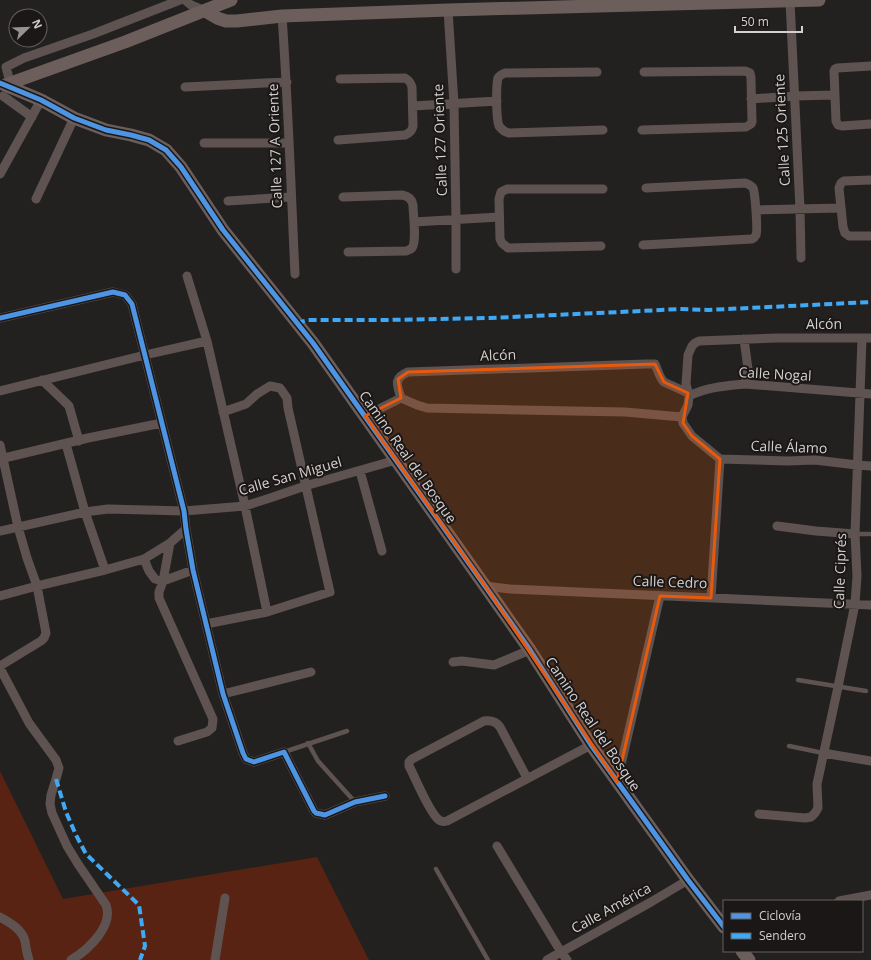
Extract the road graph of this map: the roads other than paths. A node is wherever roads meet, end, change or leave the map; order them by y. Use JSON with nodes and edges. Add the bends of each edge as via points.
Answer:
{"nodes":[{"id":1,"x":180,"y":0,"type":"edge"},
{"id":2,"x":185,"y":0,"type":"edge"},
{"id":3,"x":231,"y":0,"type":"edge"},
{"id":4,"x":819,"y":0,"type":"edge"},
{"id":5,"x":704,"y":1,"type":"edge"},
{"id":6,"x":769,"y":1,"type":"edge"},
{"id":7,"x":790,"y":1,"type":"edge"},
{"id":8,"x":641,"y":2,"type":"edge"},
{"id":9,"x":448,"y":10,"type":"junction"},
{"id":10,"x":204,"y":11,"type":"junction"},
{"id":11,"x":282,"y":16,"type":"junction"},
{"id":12,"x":2,"y":66,"type":"edge"},
{"id":13,"x":871,"y":66,"type":"edge"},
{"id":14,"x":597,"y":72,"type":"dead end"},
{"id":15,"x":644,"y":72,"type":"dead end"},
{"id":16,"x":340,"y":79,"type":"dead end"},
{"id":17,"x":287,"y":82,"type":"junction"},
{"id":18,"x":185,"y":87,"type":"dead end"},
{"id":19,"x":3,"y":89,"type":"edge"},
{"id":20,"x":835,"y":95,"type":"junction"},
{"id":21,"x":794,"y":96,"type":"junction"},
{"id":22,"x":41,"y":100,"type":"junction"},
{"id":23,"x":751,"y":100,"type":"junction"},
{"id":24,"x":497,"y":101,"type":"junction"},
{"id":25,"x":454,"y":104,"type":"junction"},
{"id":26,"x":413,"y":106,"type":"junction"},
{"id":27,"x":32,"y":117,"type":"junction"},
{"id":28,"x":74,"y":118,"type":"junction"},
{"id":29,"x":871,"y":124,"type":"edge"},
{"id":30,"x":603,"y":130,"type":"dead end"},
{"id":31,"x":642,"y":130,"type":"dead end"},
{"id":32,"x":338,"y":140,"type":"dead end"},
{"id":33,"x":204,"y":143,"type":"dead end"},
{"id":34,"x":288,"y":143,"type":"junction"},
{"id":35,"x":0,"y":174,"type":"edge"},
{"id":36,"x":871,"y":180,"type":"edge"},
{"id":37,"x":646,"y":188,"type":"dead end"},
{"id":38,"x":603,"y":189,"type":"dead end"},
{"id":39,"x":291,"y":197,"type":"junction"},
{"id":40,"x":343,"y":197,"type":"dead end"},
{"id":41,"x":36,"y":199,"type":"dead end"},
{"id":42,"x":228,"y":202,"type":"dead end"},
{"id":43,"x":841,"y":208,"type":"junction"},
{"id":44,"x":800,"y":209,"type":"junction"},
{"id":45,"x":756,"y":210,"type":"junction"},
{"id":46,"x":499,"y":217,"type":"junction"},
{"id":47,"x":456,"y":220,"type":"junction"},
{"id":48,"x":414,"y":222,"type":"junction"},
{"id":49,"x":871,"y":236,"type":"edge"},
{"id":50,"x":643,"y":245,"type":"dead end"},
{"id":51,"x":601,"y":246,"type":"dead end"},
{"id":52,"x":348,"y":252,"type":"dead end"},
{"id":53,"x":801,"y":258,"type":"dead end"},
{"id":54,"x":456,"y":269,"type":"dead end"},
{"id":55,"x":295,"y":274,"type":"dead end"},
{"id":56,"x":187,"y":276,"type":"dead end"},
{"id":57,"x":0,"y":318,"type":"edge"},
{"id":58,"x":866,"y":338,"type":"edge"},
{"id":59,"x":744,"y":339,"type":"junction"},
{"id":60,"x":207,"y":341,"type":"junction"},
{"id":61,"x":145,"y":355,"type":"junction"},
{"id":62,"x":42,"y":380,"type":"junction"},
{"id":63,"x":745,"y":384,"type":"junction"},
{"id":64,"x":0,"y":391,"type":"edge"},
{"id":65,"x":860,"y":393,"type":"junction"},
{"id":66,"x":689,"y":394,"type":"junction"},
{"id":67,"x":871,"y":394,"type":"edge"},
{"id":68,"x":401,"y":398,"type":"junction"},
{"id":69,"x":223,"y":412,"type":"junction"},
{"id":70,"x":365,"y":416,"type":"junction"},
{"id":71,"x":682,"y":417,"type":"junction"},
{"id":72,"x":162,"y":423,"type":"junction"},
{"id":73,"x":79,"y":441,"type":"junction"},
{"id":74,"x":66,"y":444,"type":"junction"},
{"id":75,"x":0,"y":445,"type":"edge"},
{"id":76,"x":2,"y":459,"type":"edge"},
{"id":77,"x":720,"y":459,"type":"junction"},
{"id":78,"x":396,"y":460,"type":"junction"},
{"id":79,"x":857,"y":465,"type":"junction"},
{"id":80,"x":871,"y":466,"type":"edge"},
{"id":81,"x":360,"y":471,"type":"junction"},
{"id":82,"x":305,"y":486,"type":"junction"},
{"id":83,"x":245,"y":506,"type":"junction"},
{"id":84,"x":184,"y":511,"type":"junction"},
{"id":85,"x":85,"y":512,"type":"junction"},
{"id":86,"x":778,"y":526,"type":"dead end"},
{"id":87,"x":18,"y":527,"type":"junction"},
{"id":88,"x":186,"y":529,"type":"junction"},
{"id":89,"x":0,"y":531,"type":"edge"},
{"id":90,"x":855,"y":534,"type":"junction"},
{"id":91,"x":871,"y":534,"type":"edge"},
{"id":92,"x":170,"y":543,"type":"junction"},
{"id":93,"x":382,"y":551,"type":"dead end"},
{"id":94,"x":144,"y":559,"type":"junction"},
{"id":95,"x":105,"y":570,"type":"junction"},
{"id":96,"x":193,"y":570,"type":"junction"},
{"id":97,"x":163,"y":581,"type":"junction"},
{"id":98,"x":37,"y":586,"type":"junction"},
{"id":99,"x":485,"y":586,"type":"junction"},
{"id":100,"x":0,"y":596,"type":"edge"},
{"id":101,"x":660,"y":596,"type":"junction"},
{"id":102,"x":711,"y":598,"type":"junction"},
{"id":103,"x":854,"y":604,"type":"junction"},
{"id":104,"x":871,"y":605,"type":"edge"},
{"id":105,"x":267,"y":612,"type":"junction"},
{"id":106,"x":206,"y":624,"type":"junction"},
{"id":107,"x":530,"y":650,"type":"junction"},
{"id":108,"x":453,"y":662,"type":"dead end"},
{"id":109,"x":0,"y":667,"type":"edge"},
{"id":110,"x":311,"y":672,"type":"dead end"},
{"id":111,"x":798,"y":680,"type":"dead end"},
{"id":112,"x":838,"y":687,"type":"junction"},
{"id":113,"x":866,"y":691,"type":"dead end"},
{"id":114,"x":223,"y":694,"type":"junction"},
{"id":115,"x":347,"y":731,"type":"dead end"},
{"id":116,"x":178,"y":741,"type":"dead end"},
{"id":117,"x":308,"y":743,"type":"junction"},
{"id":118,"x":591,"y":745,"type":"junction"},
{"id":119,"x":789,"y":746,"type":"dead end"},
{"id":120,"x":284,"y":752,"type":"junction"},
{"id":121,"x":823,"y":753,"type":"junction"},
{"id":122,"x":871,"y":761,"type":"edge"},
{"id":123,"x":527,"y":778,"type":"junction"},
{"id":124,"x":617,"y":782,"type":"junction"},
{"id":125,"x":385,"y":796,"type":"dead end"},
{"id":126,"x":355,"y":802,"type":"junction"},
{"id":127,"x":759,"y":814,"type":"dead end"},
{"id":128,"x":497,"y":846,"type":"dead end"},
{"id":129,"x":436,"y":869,"type":"dead end"},
{"id":130,"x":688,"y":880,"type":"junction"},
{"id":131,"x":871,"y":895,"type":"edge"},
{"id":132,"x":225,"y":898,"type":"dead end"},
{"id":133,"x":844,"y":900,"type":"edge"},
{"id":134,"x":0,"y":917,"type":"edge"},
{"id":135,"x":723,"y":926,"type":"edge"},
{"id":136,"x":561,"y":952,"type":"junction"},
{"id":137,"x":743,"y":952,"type":"edge"},
{"id":138,"x":29,"y":960,"type":"edge"},
{"id":139,"x":71,"y":960,"type":"edge"},
{"id":140,"x":215,"y":960,"type":"edge"},
{"id":141,"x":488,"y":960,"type":"edge"},
{"id":142,"x":547,"y":960,"type":"edge"},
{"id":143,"x":567,"y":960,"type":"edge"},
{"id":144,"x":749,"y":960,"type":"edge"}],
"edges":[{"from":1,"to":12,"type":"street"},
{"from":2,"to":10,"type":"street"},
{"from":3,"to":10,"type":"street"},
{"from":4,"to":7,"type":"street"},
{"from":5,"to":6,"type":"street"},
{"from":5,"to":8,"type":"street"},
{"from":6,"to":7,"type":"street"},
{"from":7,"to":21,"type":"street","name":"Calle 125 Oriente"},
{"from":8,"to":9,"type":"street"},
{"from":9,"to":11,"type":"street"},
{"from":9,"to":25,"type":"street","name":"Calle 127 Oriente"},
{"from":10,"to":11,"type":"street","via":[[226,21]]},
{"from":10,"to":19,"type":"street"},
{"from":11,"to":17,"type":"street","name":"Calle 127 A Oriente"},
{"from":12,"to":19,"type":"street"},
{"from":13,"to":20,"type":"street","via":[[835,69]]},
{"from":14,"to":24,"type":"street","via":[[502,74],[498,79]]},
{"from":15,"to":23,"type":"street","via":[[745,71],[751,76]]},
{"from":16,"to":26,"type":"street","via":[[405,78],[411,83]]},
{"from":17,"to":18,"type":"street"},
{"from":17,"to":34,"type":"street","name":"Calle 127 A Oriente"},
{"from":19,"to":22,"type":"street","name":"Camino Real del Bosque"},
{"from":19,"to":27,"type":"street"},
{"from":20,"to":21,"type":"street"},
{"from":20,"to":29,"type":"street","via":[[838,125]]},
{"from":21,"to":23,"type":"street"},
{"from":21,"to":44,"type":"street","name":"Calle 125 Oriente"},
{"from":22,"to":27,"type":"street"},
{"from":22,"to":28,"type":"street","name":"Camino Real del Bosque"},
{"from":23,"to":31,"type":"street","via":[[752,122],[746,127]]},
{"from":24,"to":25,"type":"street"},
{"from":24,"to":30,"type":"street","via":[[498,122],[504,132]]},
{"from":25,"to":26,"type":"street"},
{"from":25,"to":47,"type":"street","name":"Calle 127 Oriente"},
{"from":26,"to":32,"type":"street","via":[[410,133]]},
{"from":27,"to":35,"type":"street"},
{"from":28,"to":41,"type":"street"},
{"from":28,"to":70,"type":"street","name":"Camino Real del Bosque","via":[[106,130],[149,140],[166,150],[181,167],[223,230],[313,343]]},
{"from":33,"to":34,"type":"street"},
{"from":34,"to":39,"type":"street","name":"Calle 127 A Oriente"},
{"from":36,"to":43,"type":"street","via":[[841,182]]},
{"from":37,"to":45,"type":"street","via":[[745,183],[754,190]]},
{"from":38,"to":46,"type":"street","via":[[507,189],[500,195]]},
{"from":39,"to":42,"type":"street"},
{"from":39,"to":55,"type":"street","name":"Calle 127 A Oriente"},
{"from":40,"to":48,"type":"street","via":[[406,195],[412,201]]},
{"from":43,"to":44,"type":"street"},
{"from":43,"to":49,"type":"street","via":[[847,235]]},
{"from":44,"to":45,"type":"street"},
{"from":44,"to":53,"type":"street","name":"Calle 125 Oriente"},
{"from":45,"to":50,"type":"street","via":[[757,234],[752,239]]},
{"from":46,"to":47,"type":"street"},
{"from":46,"to":51,"type":"street","via":[[500,239],[508,248]]},
{"from":47,"to":48,"type":"street"},
{"from":47,"to":54,"type":"street","name":"Calle 127 Oriente"},
{"from":48,"to":52,"type":"street","via":[[414,240],[409,250]]},
{"from":56,"to":60,"type":"street"},
{"from":57,"to":61,"type":"street","via":[[113,292],[125,295],[132,304]]},
{"from":58,"to":59,"type":"street","name":"Alcón"},
{"from":58,"to":65,"type":"street","name":"Calle Ciprés"},
{"from":59,"to":63,"type":"street","via":[[748,369]]},
{"from":59,"to":66,"type":"street","name":"Alcón","via":[[695,343],[688,355],[686,384]]},
{"from":60,"to":61,"type":"street"},
{"from":60,"to":69,"type":"street"},
{"from":61,"to":62,"type":"street"},
{"from":61,"to":72,"type":"street"},
{"from":62,"to":64,"type":"street"},
{"from":62,"to":73,"type":"street","via":[[69,406]]},
{"from":63,"to":65,"type":"street","name":"Calle Nogal"},
{"from":63,"to":66,"type":"street","name":"Calle Nogal"},
{"from":65,"to":67,"type":"street","name":"Calle Nogal"},
{"from":65,"to":79,"type":"street","name":"Calle Ciprés"},
{"from":66,"to":68,"type":"street","name":"Alcón","via":[[664,382],[655,364],[646,364],[408,372],[398,379]]},
{"from":66,"to":71,"type":"street"},
{"from":68,"to":70,"type":"street"},
{"from":68,"to":71,"type":"street","via":[[427,408],[625,412]]},
{"from":69,"to":82,"type":"street","via":[[246,404],[270,386],[280,388],[287,398]]},
{"from":69,"to":83,"type":"street"},
{"from":70,"to":78,"type":"street","name":"Camino Real del Bosque"},
{"from":71,"to":77,"type":"street","via":[[692,436]]},
{"from":72,"to":73,"type":"street"},
{"from":72,"to":84,"type":"street"},
{"from":73,"to":74,"type":"street"},
{"from":74,"to":76,"type":"street"},
{"from":74,"to":85,"type":"street"},
{"from":75,"to":76,"type":"street"},
{"from":76,"to":87,"type":"street"},
{"from":77,"to":79,"type":"street","name":"Calle Álamo","via":[[815,460]]},
{"from":77,"to":102,"type":"street"},
{"from":78,"to":81,"type":"street","name":"Calle San Miguel"},
{"from":78,"to":99,"type":"street","name":"Camino Real del Bosque"},
{"from":79,"to":80,"type":"street","name":"Calle Álamo"},
{"from":79,"to":90,"type":"street","name":"Calle Ciprés"},
{"from":81,"to":82,"type":"street","name":"Calle San Miguel"},
{"from":81,"to":93,"type":"street"},
{"from":82,"to":83,"type":"street","name":"Calle San Miguel"},
{"from":82,"to":105,"type":"street","via":[[330,592]]},
{"from":83,"to":84,"type":"street","name":"Calle San Miguel"},
{"from":83,"to":105,"type":"street"},
{"from":84,"to":85,"type":"street","name":"Calle San Miguel","via":[[108,509]]},
{"from":84,"to":88,"type":"street"},
{"from":85,"to":87,"type":"street","name":"Calle San Miguel"},
{"from":85,"to":95,"type":"street"},
{"from":86,"to":90,"type":"street"},
{"from":87,"to":89,"type":"street","name":"Calle San Miguel"},
{"from":87,"to":98,"type":"street"},
{"from":88,"to":92,"type":"street"},
{"from":88,"to":96,"type":"street"},
{"from":90,"to":91,"type":"lane"},
{"from":90,"to":103,"type":"street","name":"Calle Ciprés","via":[[857,576]]},
{"from":92,"to":94,"type":"street"},
{"from":92,"to":97,"type":"street"},
{"from":94,"to":95,"type":"street"},
{"from":94,"to":97,"type":"street","via":[[155,579]]},
{"from":95,"to":98,"type":"street"},
{"from":96,"to":97,"type":"street"},
{"from":96,"to":106,"type":"street"},
{"from":97,"to":116,"type":"street","via":[[160,598],[213,719],[212,728],[208,732]]},
{"from":98,"to":100,"type":"street"},
{"from":98,"to":109,"type":"street","via":[[46,629],[44,638]]},
{"from":99,"to":101,"type":"street","name":"Calle Cedro"},
{"from":99,"to":107,"type":"street","name":"Camino Real del Bosque"},
{"from":101,"to":102,"type":"street","name":"Calle Cedro"},
{"from":101,"to":124,"type":"street"},
{"from":102,"to":103,"type":"street","name":"Calle Cedro"},
{"from":103,"to":104,"type":"street","name":"Calle Cedro"},
{"from":103,"to":112,"type":"street","name":"Calle Ciprés"},
{"from":105,"to":106,"type":"street"},
{"from":106,"to":114,"type":"street"},
{"from":107,"to":108,"type":"street","via":[[494,665]]},
{"from":107,"to":118,"type":"street","name":"Camino Real del Bosque"},
{"from":109,"to":139,"type":"street","via":[[29,723],[56,760],[59,768],[51,795],[52,813],[67,846],[108,910],[106,921],[95,940]]},
{"from":110,"to":114,"type":"street"},
{"from":111,"to":112,"type":"lane"},
{"from":112,"to":113,"type":"lane"},
{"from":112,"to":121,"type":"street","name":"Calle Ciprés"},
{"from":114,"to":120,"type":"street","via":[[246,759],[254,762]]},
{"from":115,"to":117,"type":"lane"},
{"from":117,"to":120,"type":"lane"},
{"from":117,"to":126,"type":"lane","via":[[318,761]]},
{"from":118,"to":123,"type":"street"},
{"from":118,"to":124,"type":"street","name":"Camino Real del Bosque"},
{"from":119,"to":121,"type":"lane"},
{"from":120,"to":126,"type":"street","via":[[316,813],[325,815]]},
{"from":121,"to":122,"type":"street"},
{"from":121,"to":127,"type":"street","name":"Calle Ciprés","via":[[817,784],[818,808],[815,813],[810,817],[798,818]]},
{"from":123,"to":123,"type":"street","via":[[443,822],[435,817],[409,762],[489,720],[500,727]]},
{"from":124,"to":130,"type":"street","name":"Camino Real del Bosque"},
{"from":125,"to":126,"type":"street"},
{"from":128,"to":136,"type":"street"},
{"from":129,"to":141,"type":"lane"},
{"from":130,"to":135,"type":"street","name":"Camino Real del Bosque"},
{"from":130,"to":136,"type":"street","name":"Calle América"},
{"from":131,"to":133,"type":"street"},
{"from":132,"to":140,"type":"street"},
{"from":134,"to":138,"type":"street","via":[[21,932]]},
{"from":136,"to":142,"type":"street","name":"Calle América"},
{"from":136,"to":143,"type":"street"},
{"from":137,"to":144,"type":"street"}]}
